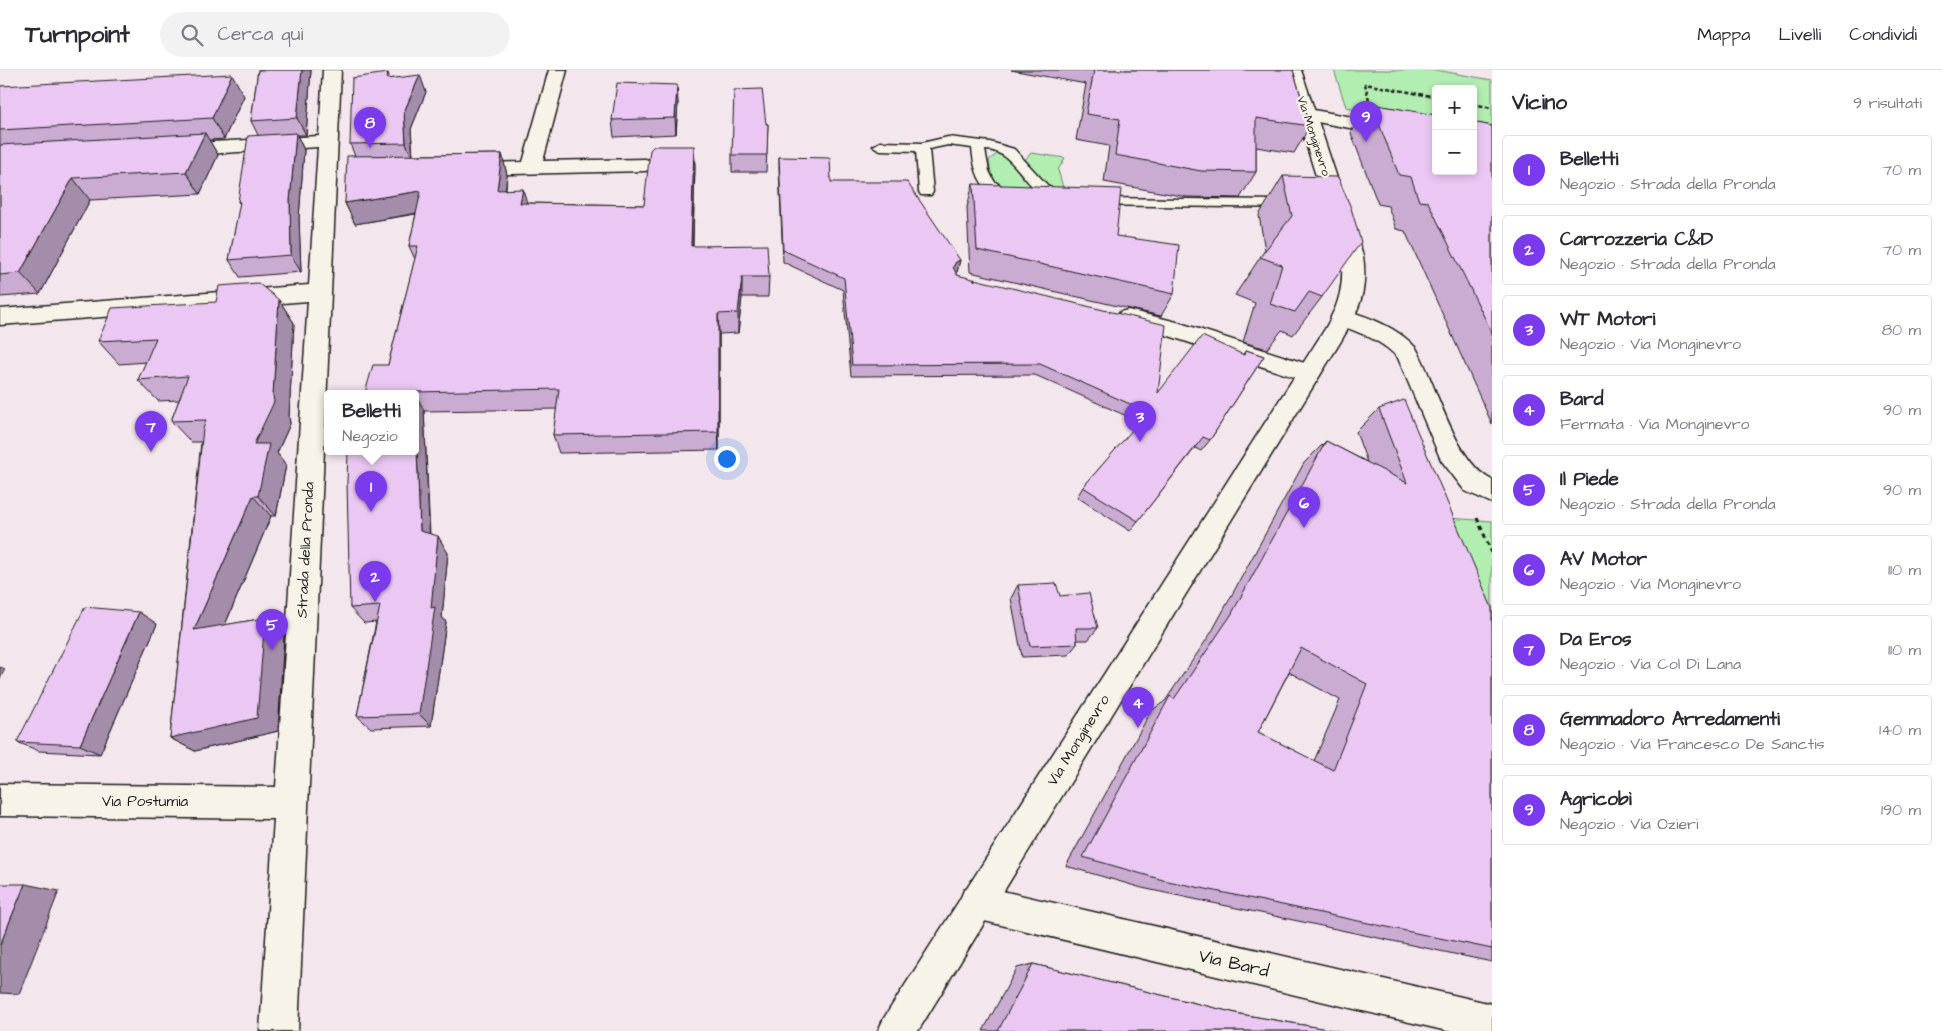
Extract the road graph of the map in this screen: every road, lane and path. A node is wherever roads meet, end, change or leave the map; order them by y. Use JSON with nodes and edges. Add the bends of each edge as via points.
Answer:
{"nodes":[{"id":1,"x":332,"y":70,"type":"edge"},
{"id":2,"x":558,"y":70,"type":"edge"},
{"id":3,"x":1292,"y":70,"type":"edge"},
{"id":4,"x":1432,"y":96,"type":"edge"},
{"id":5,"x":1477,"y":105,"type":"edge"},
{"id":6,"x":1492,"y":108,"type":"edge"},
{"id":7,"x":1308,"y":115,"type":"junction"},
{"id":8,"x":1377,"y":128,"type":"junction"},
{"id":9,"x":1432,"y":137,"type":"edge"},
{"id":10,"x":328,"y":141,"type":"junction"},
{"id":11,"x":880,"y":146,"type":"dead end"},
{"id":12,"x":978,"y":146,"type":"junction"},
{"id":13,"x":922,"y":147,"type":"junction"},
{"id":14,"x":158,"y":150,"type":"edge"},
{"id":15,"x":645,"y":165,"type":"dead end"},
{"id":16,"x":531,"y":168,"type":"junction"},
{"id":17,"x":452,"y":169,"type":"edge"},
{"id":18,"x":926,"y":192,"type":"dead end"},
{"id":19,"x":1079,"y":200,"type":"junction"},
{"id":20,"x":1320,"y":205,"type":"junction"},
{"id":21,"x":319,"y":292,"type":"junction"},
{"id":22,"x":1112,"y":314,"type":"edge"},
{"id":23,"x":0,"y":317,"type":"edge"},
{"id":24,"x":1342,"y":318,"type":"junction"},
{"id":25,"x":1309,"y":373,"type":"junction"},
{"id":26,"x":1492,"y":492,"type":"edge"},
{"id":27,"x":0,"y":800,"type":"edge"},
{"id":28,"x":291,"y":803,"type":"junction"},
{"id":29,"x":976,"y":902,"type":"junction"},
{"id":30,"x":1492,"y":1024,"type":"edge"},
{"id":31,"x":279,"y":1031,"type":"edge"},
{"id":32,"x":897,"y":1031,"type":"edge"}],
"edges":[{"from":1,"to":10,"type":"street","name":"Strada della Pronda"},
{"from":2,"to":16,"type":"street"},
{"from":3,"to":7,"type":"street","name":"Via Monginevro"},
{"from":4,"to":8,"type":"path","via":[[1364,84]]},
{"from":5,"to":6,"type":"path"},
{"from":7,"to":8,"type":"street"},
{"from":7,"to":20,"type":"street","name":"Via Monginevro"},
{"from":8,"to":9,"type":"street"},
{"from":10,"to":14,"type":"street"},
{"from":10,"to":21,"type":"street","name":"Strada della Pronda","via":[[337,169]]},
{"from":11,"to":13,"type":"lane"},
{"from":12,"to":13,"type":"lane","via":[[948,141]]},
{"from":12,"to":19,"type":"lane","via":[[1010,152],[1046,192]]},
{"from":12,"to":19,"type":"lane","via":[[980,167],[988,185],[1008,197],[1029,201]]},
{"from":13,"to":18,"type":"lane"},
{"from":15,"to":16,"type":"street"},
{"from":16,"to":17,"type":"street"},
{"from":19,"to":20,"type":"lane"},
{"from":20,"to":24,"type":"street","name":"Via Monginevro","via":[[1352,256],[1352,296]]},
{"from":21,"to":23,"type":"street"},
{"from":21,"to":28,"type":"street","name":"Strada della Pronda"},
{"from":22,"to":25,"type":"street","via":[[1169,328]]},
{"from":24,"to":25,"type":"street","name":"Via Monginevro"},
{"from":24,"to":26,"type":"street","via":[[1384,334],[1408,354],[1450,453],[1474,483]]},
{"from":25,"to":29,"type":"street","name":"Via Monginevro"},
{"from":27,"to":28,"type":"street","name":"Via Postumia"},
{"from":28,"to":31,"type":"street","name":"Strada della Pronda"},
{"from":29,"to":30,"type":"street","name":"Via Bard"},
{"from":29,"to":32,"type":"street","name":"Via Monginevro"}]}
